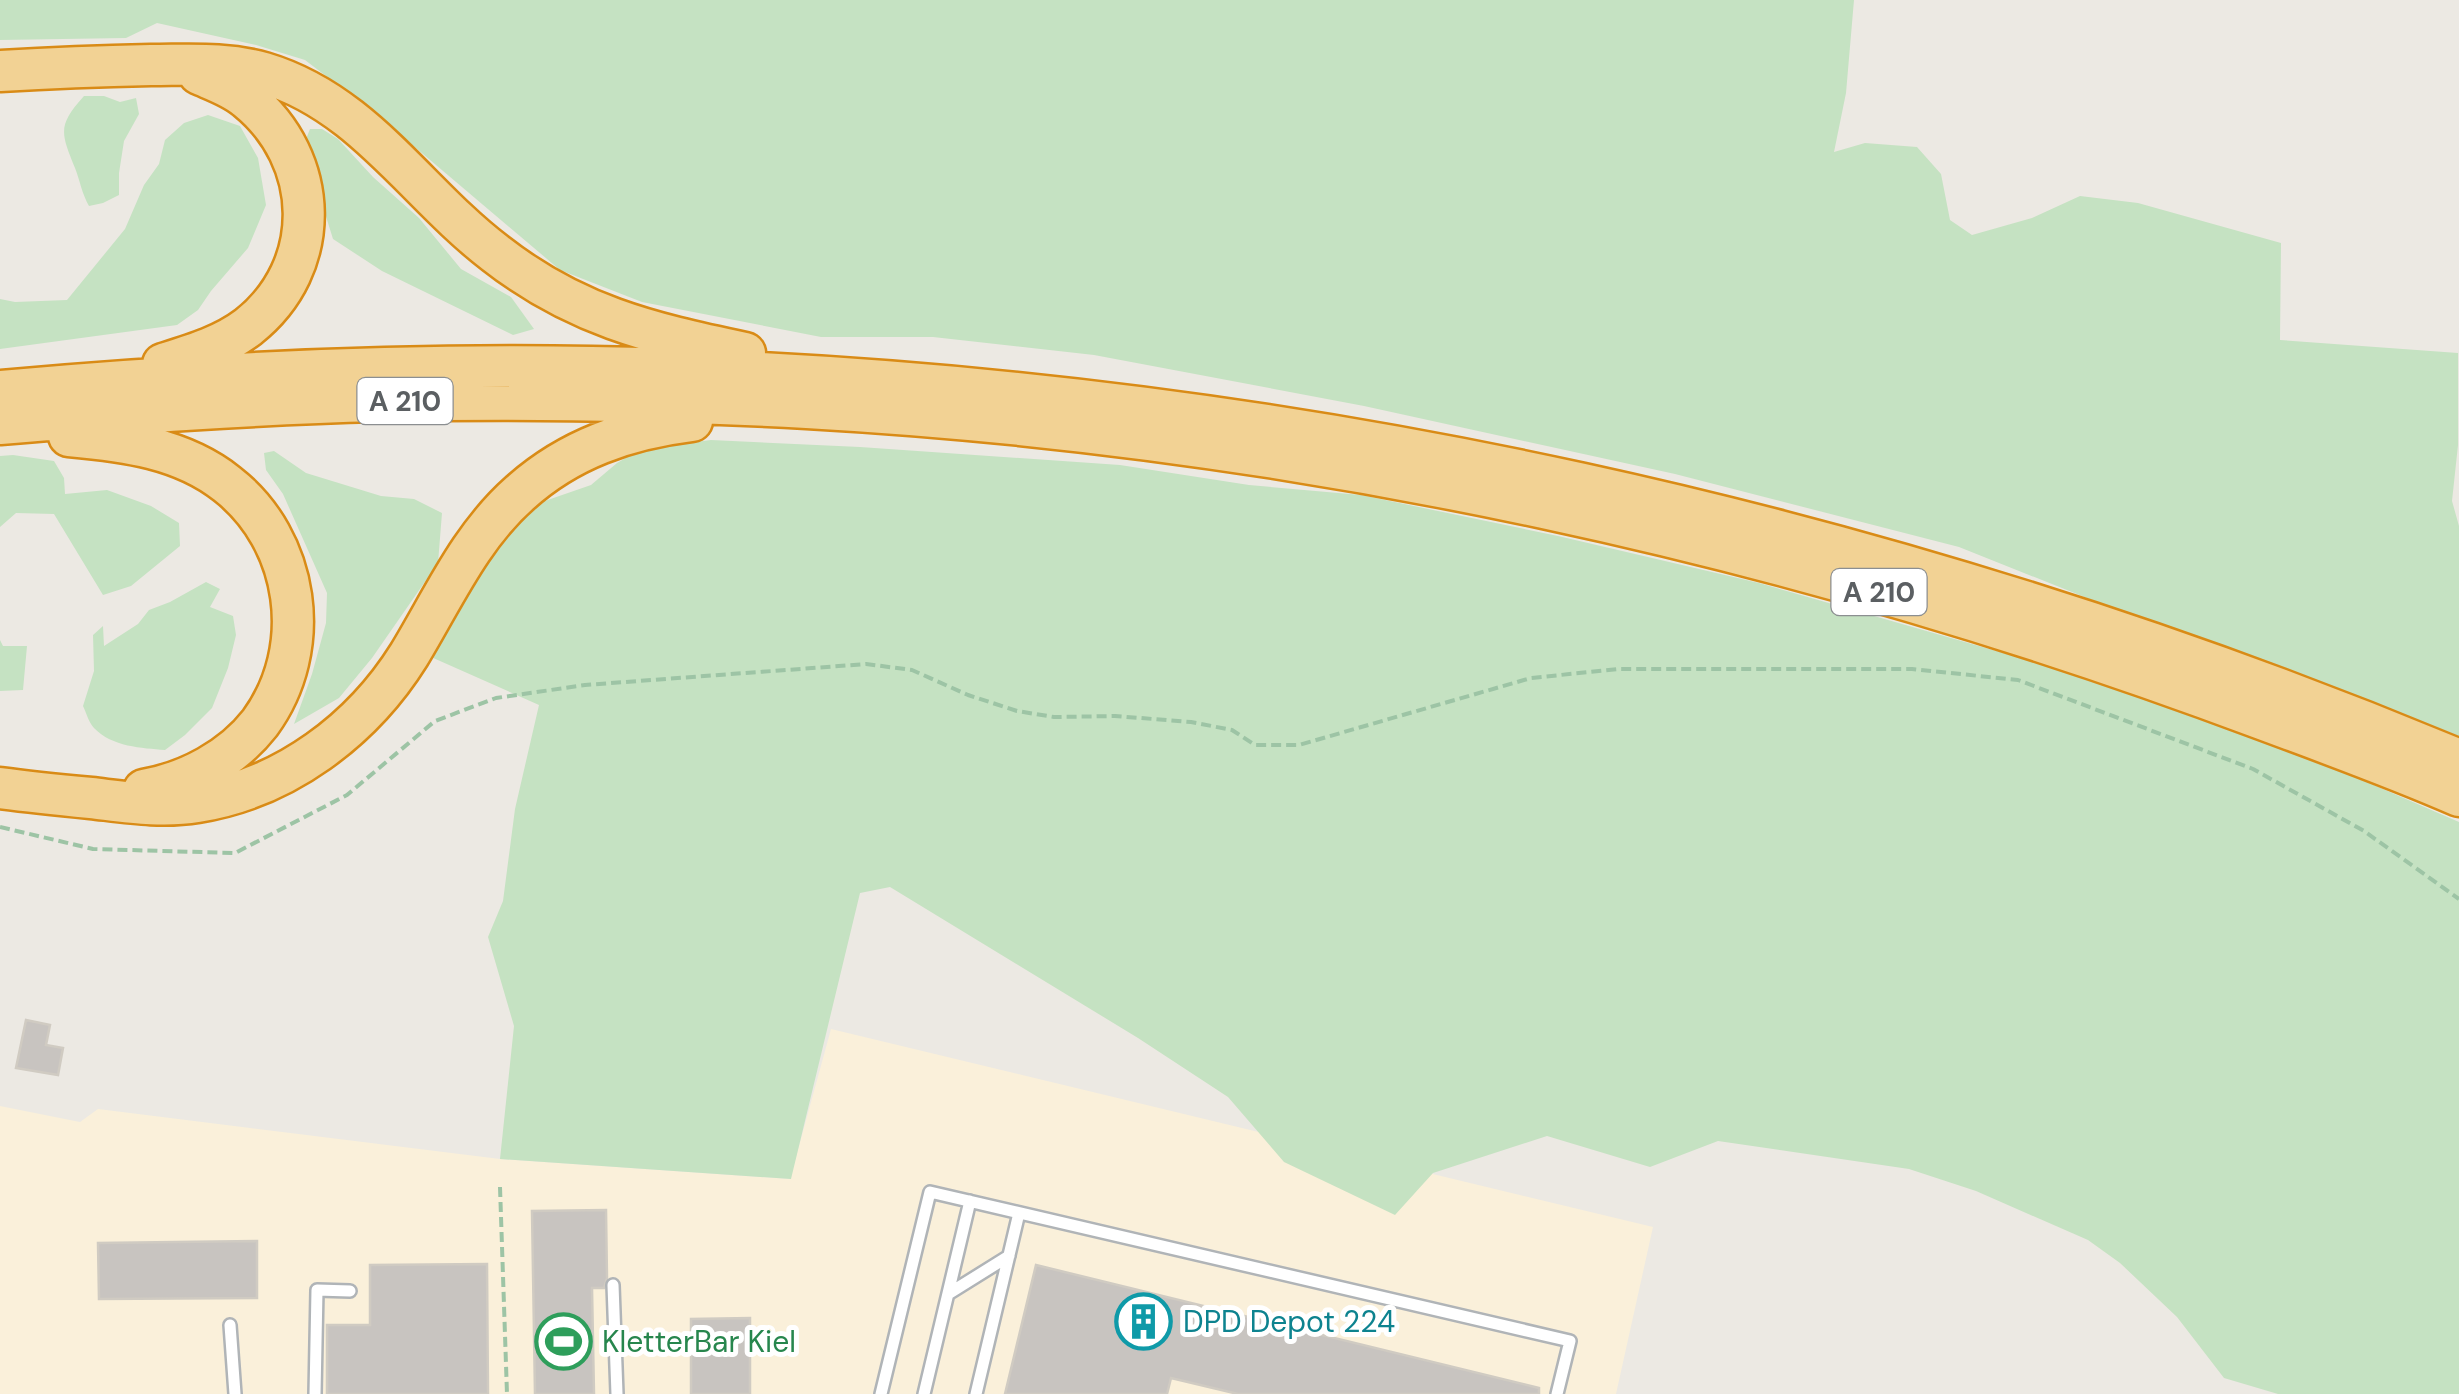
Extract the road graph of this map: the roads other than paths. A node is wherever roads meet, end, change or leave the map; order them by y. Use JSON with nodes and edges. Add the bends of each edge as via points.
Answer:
{"nodes":[{"id":1,"x":166,"y":65,"type":"junction"},
{"id":2,"x":0,"y":71,"type":"edge"},
{"id":3,"x":101,"y":382,"type":"junction"},
{"id":4,"x":892,"y":382,"type":"junction"},
{"id":5,"x":0,"y":390,"type":"edge"},
{"id":6,"x":810,"y":408,"type":"junction"},
{"id":7,"x":0,"y":426,"type":"edge"},
{"id":8,"x":2459,"y":760,"type":"edge"},
{"id":9,"x":0,"y":788,"type":"edge"},
{"id":10,"x":2459,"y":796,"type":"edge"},
{"id":11,"x":88,"y":798,"type":"junction"},
{"id":12,"x":970,"y":1202,"type":"junction"},
{"id":13,"x":1019,"y":1213,"type":"junction"},
{"id":14,"x":1009,"y":1256,"type":"junction"},
{"id":15,"x":613,"y":1285,"type":"dead end"},
{"id":16,"x":350,"y":1291,"type":"dead end"},
{"id":17,"x":948,"y":1294,"type":"junction"},
{"id":18,"x":230,"y":1325,"type":"dead end"},
{"id":19,"x":235,"y":1394,"type":"edge"},
{"id":20,"x":315,"y":1394,"type":"edge"},
{"id":21,"x":617,"y":1394,"type":"edge"},
{"id":22,"x":881,"y":1394,"type":"edge"},
{"id":23,"x":924,"y":1394,"type":"edge"},
{"id":24,"x":976,"y":1394,"type":"edge"},
{"id":25,"x":1557,"y":1394,"type":"edge"}],
"edges":[{"from":1,"to":2,"type":"highway"},
{"from":1,"to":3,"type":"highway","via":[[243,96],[278,132],[302,188],[299,254],[275,299],[234,338]]},
{"from":1,"to":4,"type":"highway","via":[[238,66],[319,98],[384,146],[494,253],[591,311],[655,334]]},
{"from":3,"to":4,"type":"highway","number":"A 210","via":[[458,366],[668,368]]},
{"from":3,"to":5,"type":"highway","number":"A 210"},
{"from":4,"to":8,"type":"highway","number":"A 210","via":[[1254,422],[1464,458],[1723,516],[2076,618]]},
{"from":6,"to":7,"type":"highway","number":"A 210","via":[[373,401]]},
{"from":6,"to":10,"type":"highway","number":"A 210","via":[[1020,425],[1279,458],[1724,550],[2095,659]]},
{"from":6,"to":11,"type":"highway","via":[[644,428],[569,456],[499,513],[393,680],[315,754],[252,787],[196,802]]},
{"from":7,"to":11,"type":"highway","via":[[140,446],[200,466],[251,506],[269,530],[291,591],[294,618],[284,678],[238,746],[193,776]]},
{"from":9,"to":11,"type":"highway"},
{"from":12,"to":13,"type":"lane"},
{"from":12,"to":17,"type":"lane"},
{"from":12,"to":22,"type":"lane","via":[[930,1192]]},
{"from":13,"to":14,"type":"lane"},
{"from":13,"to":25,"type":"lane","via":[[1570,1341]]},
{"from":14,"to":17,"type":"lane"},
{"from":14,"to":24,"type":"lane"},
{"from":15,"to":21,"type":"lane"},
{"from":16,"to":20,"type":"lane","via":[[317,1290]]},
{"from":17,"to":23,"type":"lane"},
{"from":18,"to":19,"type":"lane"}]}
